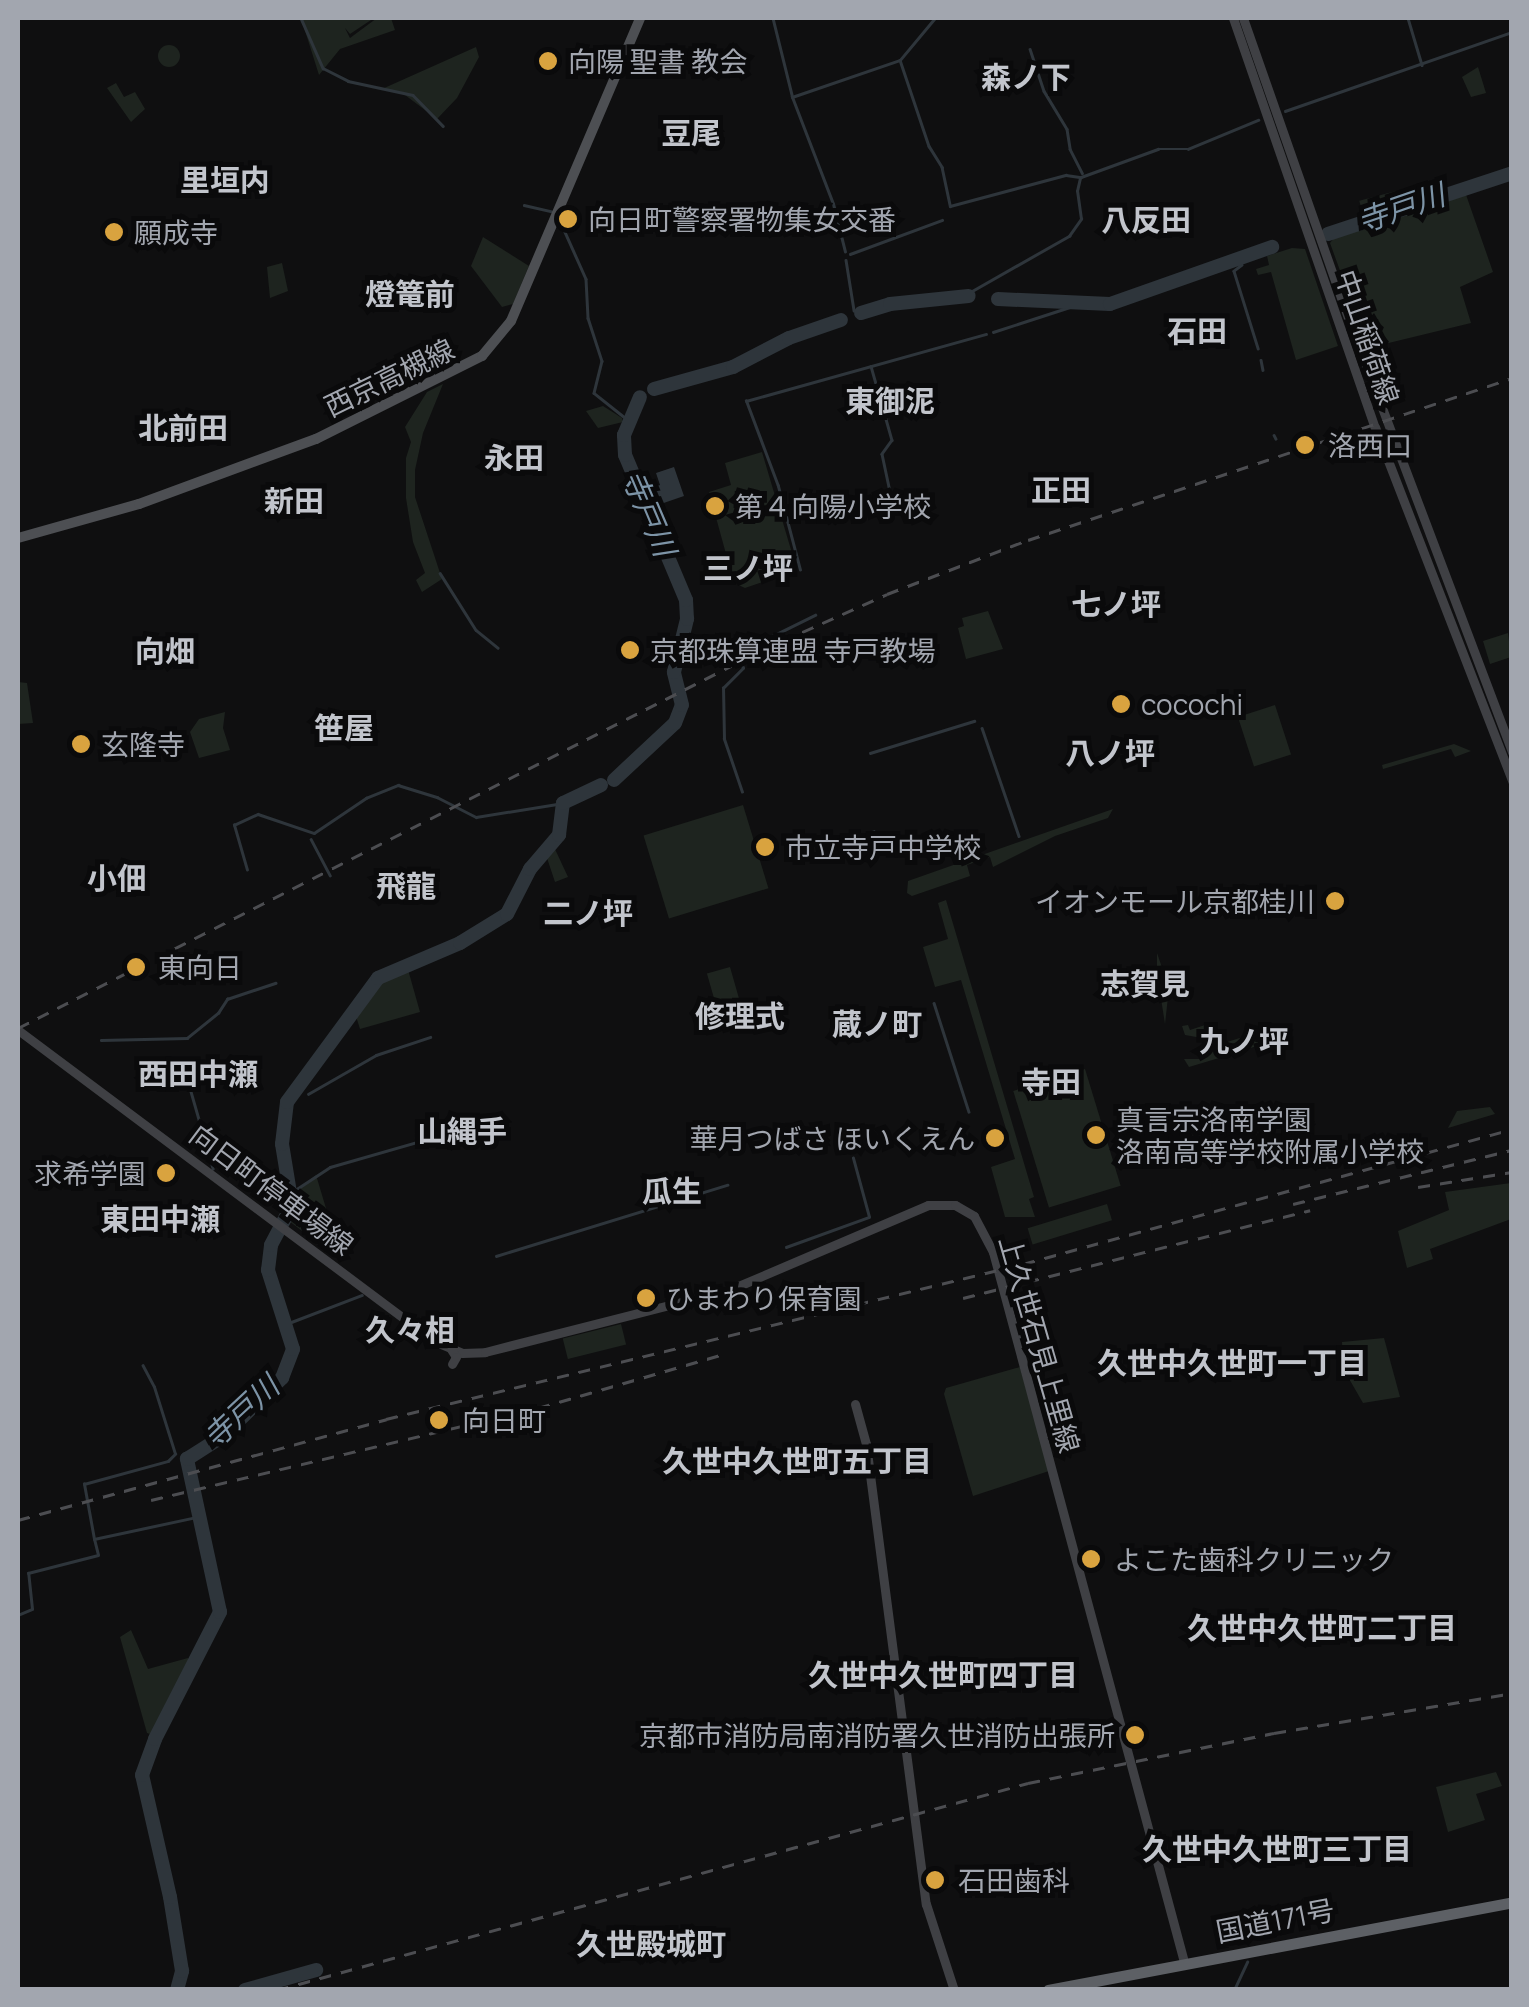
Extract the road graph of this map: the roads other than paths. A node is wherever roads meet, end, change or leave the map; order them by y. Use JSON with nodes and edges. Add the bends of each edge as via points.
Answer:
{"nodes":[{"id":1,"x":640,"y":18,"type":"edge"},
{"id":2,"x":1233,"y":18,"type":"edge"},
{"id":3,"x":1242,"y":18,"type":"edge"},
{"id":4,"x":18,"y":538,"type":"edge"},
{"id":5,"x":1512,"y":752,"type":"edge"},
{"id":6,"x":1512,"y":781,"type":"edge"},
{"id":7,"x":18,"y":1030,"type":"edge"},
{"id":8,"x":451,"y":1350,"type":"junction"},
{"id":9,"x":452,"y":1364,"type":"dead end"},
{"id":10,"x":855,"y":1404,"type":"dead end"},
{"id":11,"x":1512,"y":1902,"type":"edge"},
{"id":12,"x":1184,"y":1962,"type":"junction"},
{"id":13,"x":954,"y":1990,"type":"edge"},
{"id":14,"x":1048,"y":1990,"type":"edge"}],
"edges":[{"from":1,"to":4,"type":"main road","name":"西京高槻線","via":[[511,321],[482,356],[316,439],[138,504]]},
{"from":2,"to":6,"type":"main road","name":"中山稲荷線","via":[[1375,426]]},
{"from":3,"to":5,"type":"main road","name":"中山稲荷線"},
{"from":7,"to":8,"type":"main road","name":"向日町停車場線"},
{"from":8,"to":9,"type":"main road"},
{"from":8,"to":12,"type":"main road","name":"上久世石見上里線","via":[[472,1354],[729,1290],[928,1205],[955,1205],[974,1216],[993,1252]]},
{"from":10,"to":13,"type":"main road","via":[[866,1444],[926,1904]]},
{"from":11,"to":12,"type":"highway","name":"国道171号"},
{"from":12,"to":14,"type":"highway","name":"国道171号"}]}
